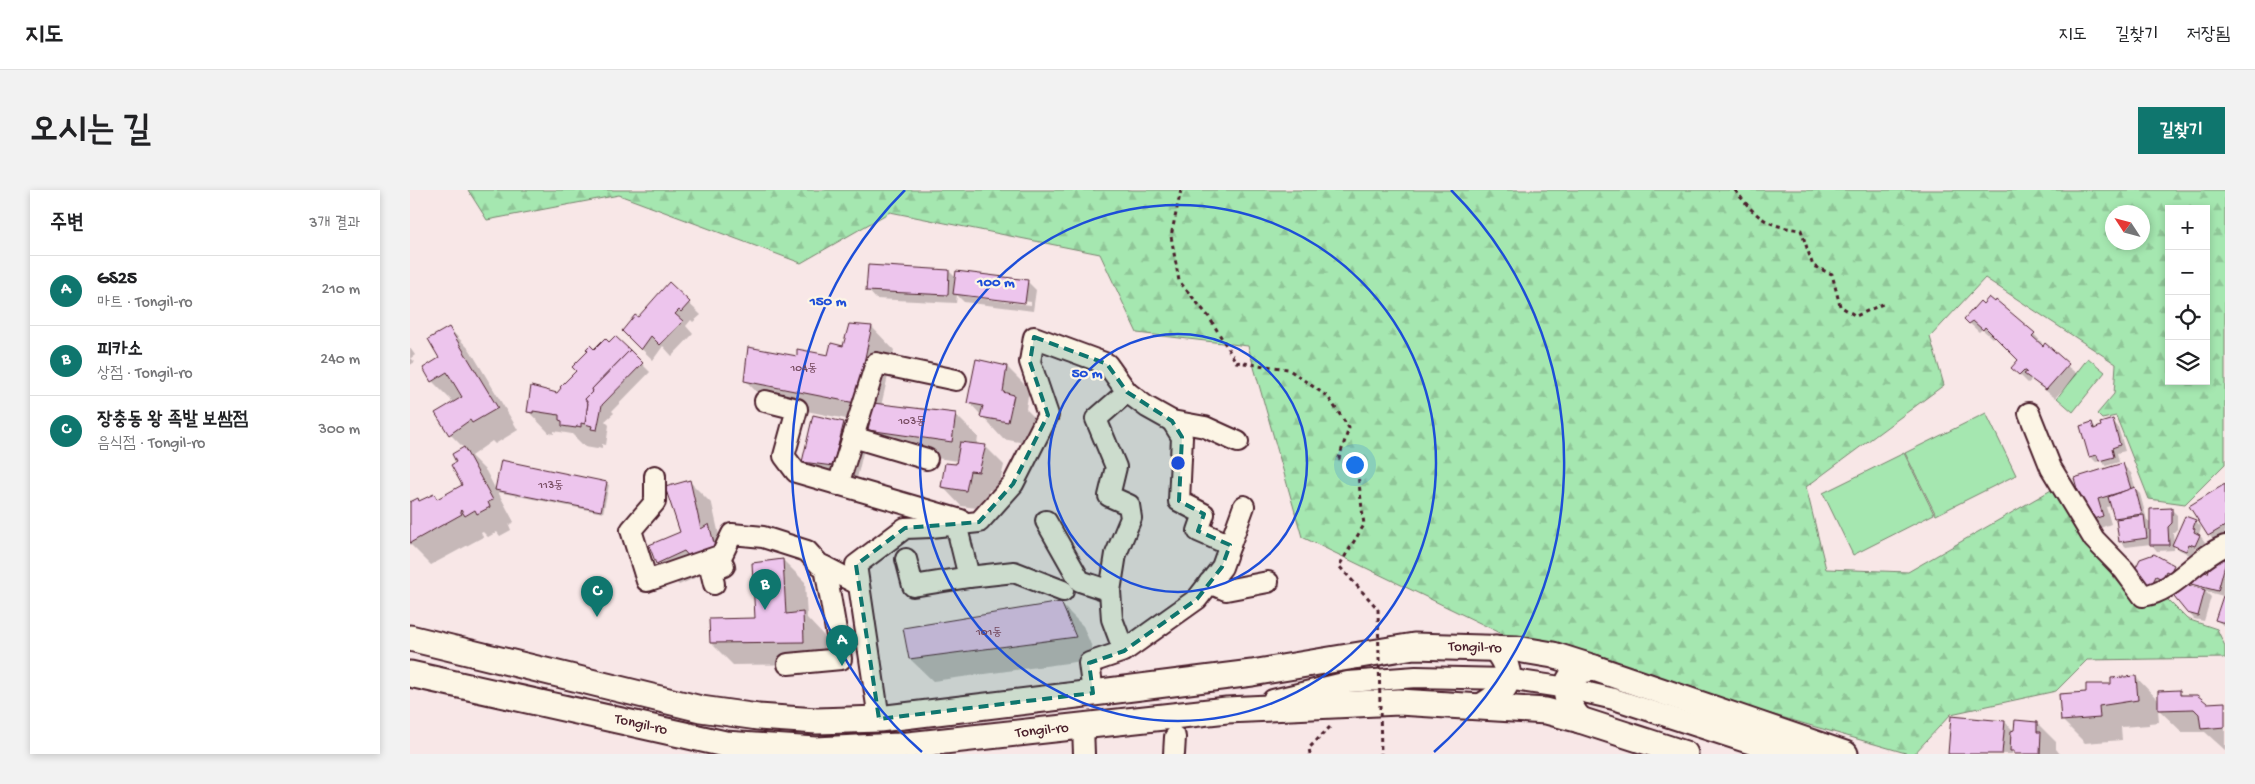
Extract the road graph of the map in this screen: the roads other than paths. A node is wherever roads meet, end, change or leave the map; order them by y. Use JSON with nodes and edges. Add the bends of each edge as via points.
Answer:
{"nodes":[{"id":1,"x":956,"y":380,"type":"dead end"},
{"id":2,"x":1128,"y":392,"type":"junction"},
{"id":3,"x":765,"y":401,"type":"dead end"},
{"id":4,"x":2029,"y":413,"type":"dead end"},
{"id":5,"x":1172,"y":421,"type":"junction"},
{"id":6,"x":852,"y":438,"type":"junction"},
{"id":7,"x":1238,"y":442,"type":"dead end"},
{"id":8,"x":927,"y":459,"type":"dead end"},
{"id":9,"x":655,"y":476,"type":"dead end"},
{"id":10,"x":838,"y":485,"type":"junction"},
{"id":11,"x":1244,"y":506,"type":"dead end"},
{"id":12,"x":1046,"y":521,"type":"dead end"},
{"id":13,"x":963,"y":524,"type":"junction"},
{"id":14,"x":1230,"y":545,"type":"junction"},
{"id":15,"x":2225,"y":546,"type":"edge"},
{"id":16,"x":906,"y":559,"type":"dead end"},
{"id":17,"x":826,"y":567,"type":"junction"},
{"id":18,"x":969,"y":576,"type":"junction"},
{"id":19,"x":1268,"y":582,"type":"dead end"},
{"id":20,"x":1209,"y":583,"type":"junction"},
{"id":21,"x":858,"y":584,"type":"junction"},
{"id":22,"x":1062,"y":591,"type":"dead end"},
{"id":23,"x":1110,"y":591,"type":"junction"},
{"id":24,"x":410,"y":638,"type":"edge"},
{"id":25,"x":446,"y":645,"type":"junction"},
{"id":26,"x":1495,"y":648,"type":"junction"},
{"id":27,"x":1124,"y":651,"type":"junction"},
{"id":28,"x":410,"y":658,"type":"edge"},
{"id":29,"x":788,"y":664,"type":"dead end"},
{"id":30,"x":1282,"y":668,"type":"junction"},
{"id":31,"x":1594,"y":668,"type":"junction"},
{"id":32,"x":410,"y":674,"type":"edge"},
{"id":33,"x":1507,"y":679,"type":"junction"},
{"id":34,"x":1348,"y":682,"type":"junction"},
{"id":35,"x":1567,"y":688,"type":"junction"},
{"id":36,"x":1093,"y":693,"type":"junction"},
{"id":37,"x":1482,"y":706,"type":"junction"},
{"id":38,"x":1227,"y":710,"type":"junction"},
{"id":39,"x":879,"y":718,"type":"junction"},
{"id":40,"x":1580,"y":720,"type":"junction"},
{"id":41,"x":1083,"y":727,"type":"junction"},
{"id":42,"x":1756,"y":745,"type":"junction"},
{"id":43,"x":1084,"y":754,"type":"edge"},
{"id":44,"x":1685,"y":754,"type":"edge"},
{"id":45,"x":1783,"y":754,"type":"edge"},
{"id":46,"x":1807,"y":754,"type":"edge"},
{"id":47,"x":1845,"y":754,"type":"edge"}],
"edges":[{"from":1,"to":6,"type":"street","via":[[876,363]]},
{"from":2,"to":5,"type":"street"},
{"from":2,"to":13,"type":"street","via":[[1107,364],[1034,337],[1030,362],[1048,415],[1013,484],[979,522]]},
{"from":2,"to":23,"type":"street","via":[[1096,419],[1116,467],[1109,496],[1129,505],[1131,518],[1116,554]]},
{"from":3,"to":10,"type":"street","via":[[797,409],[784,456],[796,472]]},
{"from":4,"to":15,"type":"street","via":[[2051,468],[2094,539],[2124,570],[2143,596],[2156,594],[2213,551]]},
{"from":5,"to":7,"type":"street","via":[[1206,427]]},
{"from":5,"to":14,"type":"street","via":[[1182,436],[1179,501],[1204,514],[1198,531]]},
{"from":6,"to":8,"type":"street"},
{"from":6,"to":10,"type":"street"},
{"from":9,"to":17,"type":"street","via":[[655,502],[631,530],[647,581],[722,571],[732,534],[763,537],[806,551]]},
{"from":10,"to":13,"type":"street"},
{"from":11,"to":14,"type":"street"},
{"from":12,"to":23,"type":"street","via":[[1080,581]]},
{"from":13,"to":18,"type":"street"},
{"from":13,"to":21,"type":"street","via":[[905,528],[856,564]]},
{"from":14,"to":20,"type":"street","via":[[1222,567]]},
{"from":16,"to":18,"type":"street","via":[[913,586]]},
{"from":17,"to":21,"type":"street"},
{"from":17,"to":29,"type":"street","via":[[841,659]]},
{"from":18,"to":22,"type":"street","via":[[1014,572]]},
{"from":19,"to":20,"type":"street","via":[[1226,590]]},
{"from":20,"to":27,"type":"street","via":[[1197,599]]},
{"from":21,"to":39,"type":"street"},
{"from":23,"to":27,"type":"street","via":[[1112,619]]},
{"from":24,"to":25,"type":"main road","name":"Tongil-ro"},
{"from":25,"to":28,"type":"main road","via":[[424,650]]},
{"from":25,"to":39,"type":"main road","name":"Tongil-ro","via":[[701,709],[817,721]]},
{"from":26,"to":30,"type":"main road","name":"Tongil-ro","via":[[1414,646]]},
{"from":26,"to":31,"type":"main road","name":"Tongil-ro","via":[[1553,655]]},
{"from":26,"to":33,"type":"main road","via":[[1507,667]]},
{"from":27,"to":36,"type":"street","via":[[1089,663]]},
{"from":30,"to":34,"type":"street"},
{"from":30,"to":36,"type":"main road","name":"Tongil-ro"},
{"from":31,"to":35,"type":"main road","via":[[1577,671],[1571,676]]},
{"from":31,"to":47,"type":"main road","name":"Tongil-ro"},
{"from":32,"to":41,"type":"main road","name":"Tongil-ro","via":[[725,744],[825,750],[899,746]]},
{"from":33,"to":34,"type":"street","via":[[1416,677]]},
{"from":33,"to":35,"type":"street"},
{"from":33,"to":37,"type":"main road","via":[[1497,697]]},
{"from":34,"to":38,"type":"street"},
{"from":35,"to":40,"type":"main road","via":[[1566,701]]},
{"from":35,"to":42,"type":"street","via":[[1614,699]]},
{"from":36,"to":39,"type":"main road","name":"Tongil-ro"},
{"from":37,"to":38,"type":"main road","name":"Tongil-ro","via":[[1399,702]]},
{"from":37,"to":40,"type":"main road","name":"Tongil-ro","via":[[1546,711]]},
{"from":38,"to":41,"type":"main road","name":"Tongil-ro"},
{"from":40,"to":44,"type":"main road","name":"Tongil-ro"},
{"from":41,"to":43,"type":"street","name":"Tongil-ro"},
{"from":42,"to":45,"type":"street"},
{"from":42,"to":46,"type":"street"}]}
